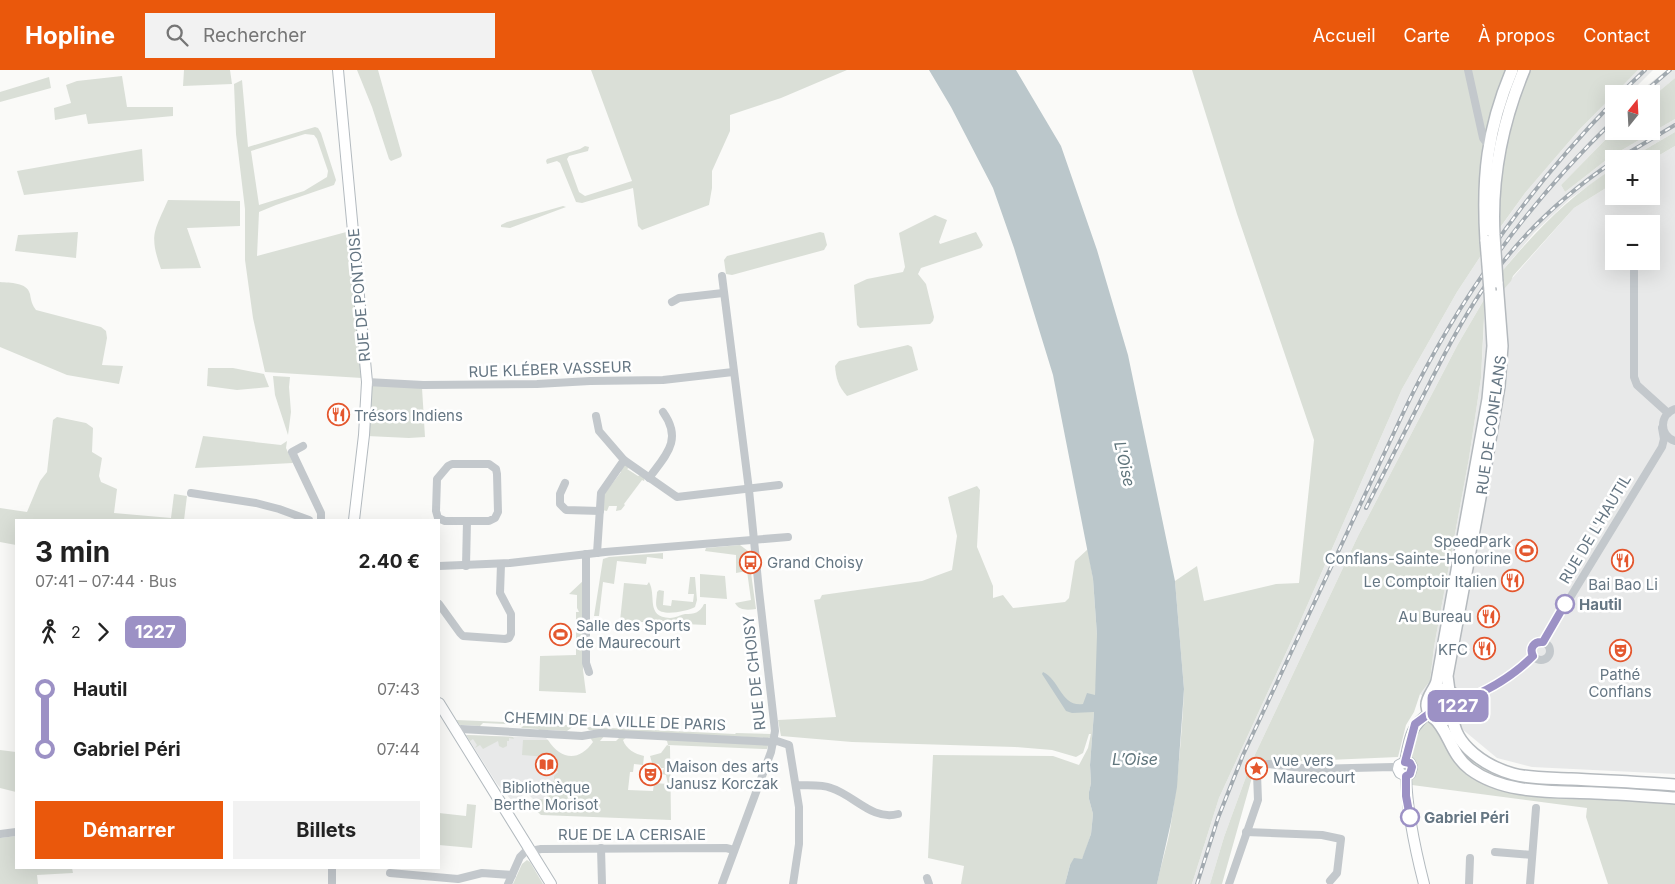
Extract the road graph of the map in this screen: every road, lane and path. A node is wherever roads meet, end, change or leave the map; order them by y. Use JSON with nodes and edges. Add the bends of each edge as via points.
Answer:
{"nodes":[{"id":1,"x":338,"y":70,"type":"edge"},
{"id":2,"x":1468,"y":70,"type":"edge"},
{"id":3,"x":1512,"y":70,"type":"edge"},
{"id":4,"x":1524,"y":70,"type":"edge"},
{"id":5,"x":1496,"y":114,"type":"junction"},
{"id":6,"x":1481,"y":124,"type":"junction"},
{"id":7,"x":1489,"y":146,"type":"junction"},
{"id":8,"x":1490,"y":238,"type":"junction"},
{"id":9,"x":1634,"y":270,"type":"dead end"},
{"id":10,"x":722,"y":276,"type":"dead end"},
{"id":11,"x":1494,"y":286,"type":"junction"},
{"id":12,"x":723,"y":293,"type":"junction"},
{"id":13,"x":672,"y":302,"type":"dead end"},
{"id":14,"x":733,"y":372,"type":"junction"},
{"id":15,"x":367,"y":382,"type":"junction"},
{"id":16,"x":1671,"y":411,"type":"edge"},
{"id":17,"x":663,"y":412,"type":"dead end"},
{"id":18,"x":596,"y":416,"type":"dead end"},
{"id":19,"x":1662,"y":428,"type":"junction"},
{"id":20,"x":1675,"y":442,"type":"edge"},
{"id":21,"x":303,"y":446,"type":"dead end"},
{"id":22,"x":1656,"y":457,"type":"junction"},
{"id":23,"x":624,"y":460,"type":"junction"},
{"id":24,"x":649,"y":478,"type":"junction"},
{"id":25,"x":565,"y":483,"type":"dead end"},
{"id":26,"x":779,"y":485,"type":"dead end"},
{"id":27,"x":749,"y":490,"type":"junction"},
{"id":28,"x":191,"y":493,"type":"dead end"},
{"id":29,"x":600,"y":511,"type":"junction"},
{"id":30,"x":321,"y":516,"type":"edge"},
{"id":31,"x":306,"y":519,"type":"edge"},
{"id":32,"x":354,"y":519,"type":"edge"},
{"id":33,"x":467,"y":521,"type":"junction"},
{"id":34,"x":788,"y":537,"type":"dead end"},
{"id":35,"x":754,"y":540,"type":"junction"},
{"id":36,"x":597,"y":553,"type":"junction"},
{"id":37,"x":586,"y":554,"type":"junction"},
{"id":38,"x":500,"y":564,"type":"junction"},
{"id":39,"x":440,"y":566,"type":"edge"},
{"id":40,"x":466,"y":566,"type":"junction"},
{"id":41,"x":440,"y":605,"type":"edge"},
{"id":42,"x":1543,"y":642,"type":"junction"},
{"id":43,"x":1533,"y":656,"type":"junction"},
{"id":44,"x":589,"y":672,"type":"dead end"},
{"id":45,"x":1449,"y":691,"type":"junction"},
{"id":46,"x":1431,"y":695,"type":"junction"},
{"id":47,"x":1458,"y":702,"type":"junction"},
{"id":48,"x":440,"y":706,"type":"edge"},
{"id":49,"x":1431,"y":715,"type":"junction"},
{"id":50,"x":1453,"y":716,"type":"junction"},
{"id":51,"x":455,"y":728,"type":"junction"},
{"id":52,"x":774,"y":741,"type":"junction"},
{"id":53,"x":1403,"y":769,"type":"junction"},
{"id":54,"x":796,"y":785,"type":"junction"},
{"id":55,"x":1675,"y":785,"type":"edge"},
{"id":56,"x":1675,"y":798,"type":"edge"},
{"id":57,"x":1536,"y":808,"type":"dead end"},
{"id":58,"x":898,"y":814,"type":"dead end"},
{"id":59,"x":15,"y":832,"type":"edge"},
{"id":60,"x":1246,"y":832,"type":"junction"},
{"id":61,"x":0,"y":834,"type":"edge"},
{"id":62,"x":601,"y":848,"type":"junction"},
{"id":63,"x":531,"y":850,"type":"junction"},
{"id":64,"x":734,"y":850,"type":"junction"},
{"id":65,"x":1495,"y":852,"type":"dead end"},
{"id":66,"x":1532,"y":855,"type":"junction"},
{"id":67,"x":1470,"y":858,"type":"dead end"},
{"id":68,"x":332,"y":869,"type":"edge"},
{"id":69,"x":390,"y":874,"type":"dead end"},
{"id":70,"x":512,"y":875,"type":"junction"},
{"id":71,"x":1330,"y":881,"type":"dead end"},
{"id":72,"x":332,"y":884,"type":"edge"},
{"id":73,"x":508,"y":884,"type":"edge"},
{"id":74,"x":551,"y":884,"type":"edge"},
{"id":75,"x":602,"y":884,"type":"edge"},
{"id":76,"x":722,"y":884,"type":"edge"},
{"id":77,"x":793,"y":884,"type":"edge"},
{"id":78,"x":1229,"y":884,"type":"edge"},
{"id":79,"x":1424,"y":884,"type":"edge"},
{"id":80,"x":1469,"y":884,"type":"edge"},
{"id":81,"x":1530,"y":884,"type":"edge"}],
"edges":[{"from":1,"to":15,"type":"main road","name":"RUE DE PONTOISE"},
{"from":2,"to":6,"type":"street","name":"RUE DE CONFLANS"},
{"from":3,"to":5,"type":"main road","name":"RUE DE CONFLANS"},
{"from":4,"to":8,"type":"main road","name":"RUE DE CONFLANS","via":[[1508,112],[1498,155]]},
{"from":5,"to":6,"type":"street","via":[[1488,125]]},
{"from":5,"to":7,"type":"main road","name":"RUE DE CONFLANS"},
{"from":6,"to":7,"type":"street","name":"RUE DE CONFLANS","via":[[1483,138]]},
{"from":7,"to":8,"type":"main road","name":"RUE DE CONFLANS","via":[[1484,196]]},
{"from":8,"to":11,"type":"main road","name":"RUE DE CONFLANS","bridge":true},
{"from":9,"to":16,"type":"street","via":[[1634,377],[1637,385]]},
{"from":10,"to":12,"type":"street","name":"RUE DE CHOISY"},
{"from":11,"to":45,"type":"main road","name":"RUE DE CONFLANS","via":[[1502,346],[1499,386],[1447,676]]},
{"from":11,"to":46,"type":"main road","name":"RUE DE CONFLANS","via":[[1488,399],[1437,681]]},
{"from":12,"to":13,"type":"street","via":[[679,298]]},
{"from":12,"to":14,"type":"street","name":"RUE DE CHOISY"},
{"from":14,"to":15,"type":"street","name":"RUE KLÉBER VASSEUR","via":[[663,380],[537,384],[423,386]]},
{"from":14,"to":27,"type":"street","name":"RUE DE CHOISY"},
{"from":15,"to":32,"type":"main road","name":"RUE DE PONTOISE"},
{"from":16,"to":19,"type":"street","name":"RUE DE L'HAUTIL","via":[[1662,422]]},
{"from":17,"to":24,"type":"street","via":[[671,424],[672,446]]},
{"from":18,"to":23,"type":"street","via":[[599,431]]},
{"from":19,"to":20,"type":"street"},
{"from":19,"to":22,"type":"street","name":"RUE DE L'HAUTIL","via":[[1663,442]]},
{"from":20,"to":22,"type":"street","name":"RUE DE L'HAUTIL","via":[[1663,448]]},
{"from":21,"to":30,"type":"street","via":[[292,452]]},
{"from":22,"to":42,"type":"street","name":"RUE DE L'HAUTIL"},
{"from":23,"to":24,"type":"street"},
{"from":23,"to":29,"type":"street","via":[[602,490]]},
{"from":24,"to":27,"type":"street","via":[[677,497]]},
{"from":25,"to":29,"type":"street","via":[[560,504],[566,510]]},
{"from":26,"to":27,"type":"street"},
{"from":27,"to":35,"type":"street","name":"RUE DE CHOISY"},
{"from":28,"to":31,"type":"street","via":[[256,502]]},
{"from":29,"to":36,"type":"street"},
{"from":33,"to":33,"type":"street","via":[[491,521],[496,516],[497,474],[492,465],[452,464],[437,479],[438,518]]},
{"from":33,"to":40,"type":"street"},
{"from":34,"to":35,"type":"street"},
{"from":35,"to":36,"type":"street"},
{"from":35,"to":52,"type":"street","name":"RUE DE CHOISY","via":[[775,723]]},
{"from":36,"to":37,"type":"street"},
{"from":37,"to":38,"type":"street"},
{"from":37,"to":44,"type":"street","via":[[586,663]]},
{"from":38,"to":40,"type":"street"},
{"from":38,"to":41,"type":"street","via":[[500,593],[511,614],[509,638],[464,636]]},
{"from":39,"to":40,"type":"street"},
{"from":42,"to":43,"type":"street","via":[[1533,645]]},
{"from":42,"to":43,"type":"street","via":[[1550,648],[1548,657],[1540,661]]},
{"from":43,"to":47,"type":"street","via":[[1512,675],[1486,691]]},
{"from":45,"to":46,"type":"main road","via":[[1440,690]]},
{"from":45,"to":47,"type":"main road"},
{"from":46,"to":49,"type":"main road","via":[[1427,704]]},
{"from":47,"to":50,"type":"main road"},
{"from":48,"to":51,"type":"main road"},
{"from":49,"to":50,"type":"main road","via":[[1444,720]]},
{"from":49,"to":53,"type":"main road","via":[[1415,724]]},
{"from":49,"to":56,"type":"main road","via":[[1441,725],[1463,762],[1485,778],[1503,785],[1535,790]]},
{"from":50,"to":55,"type":"main road","via":[[1455,728],[1467,746],[1486,762],[1508,772],[1538,777]]},
{"from":51,"to":52,"type":"street","name":"CHEMIN DE LA VILLE DE PARIS","via":[[582,736],[600,733]]},
{"from":51,"to":63,"type":"main road"},
{"from":52,"to":54,"type":"street","name":"CHEMIN DE LA VILLE DE PARIS","via":[[789,746]]},
{"from":52,"to":64,"type":"street","name":"RUE DE CHOISY"},
{"from":53,"to":60,"type":"street","via":[[1311,769],[1261,765],[1258,769],[1258,800]]},
{"from":53,"to":79,"type":"main road"},
{"from":54,"to":58,"type":"street","via":[[828,787],[873,812],[889,816]]},
{"from":54,"to":77,"type":"street","via":[[799,844]]},
{"from":57,"to":66,"type":"street"},
{"from":59,"to":61,"type":"street"},
{"from":60,"to":71,"type":"street","via":[[1322,835],[1341,839],[1337,873]]},
{"from":60,"to":78,"type":"street"},
{"from":62,"to":63,"type":"street","name":"RUE DE LA CERISAIE"},
{"from":62,"to":64,"type":"street","name":"RUE DE LA CERISAIE"},
{"from":62,"to":75,"type":"street"},
{"from":63,"to":70,"type":"street","via":[[520,857]]},
{"from":63,"to":74,"type":"main road"},
{"from":64,"to":76,"type":"street","name":"RUE DE CHOISY"},
{"from":65,"to":66,"type":"street"},
{"from":66,"to":81,"type":"street"},
{"from":67,"to":80,"type":"street"},
{"from":68,"to":72,"type":"street"},
{"from":69,"to":70,"type":"street","via":[[458,879],[482,873]]},
{"from":70,"to":73,"type":"street"}]}
